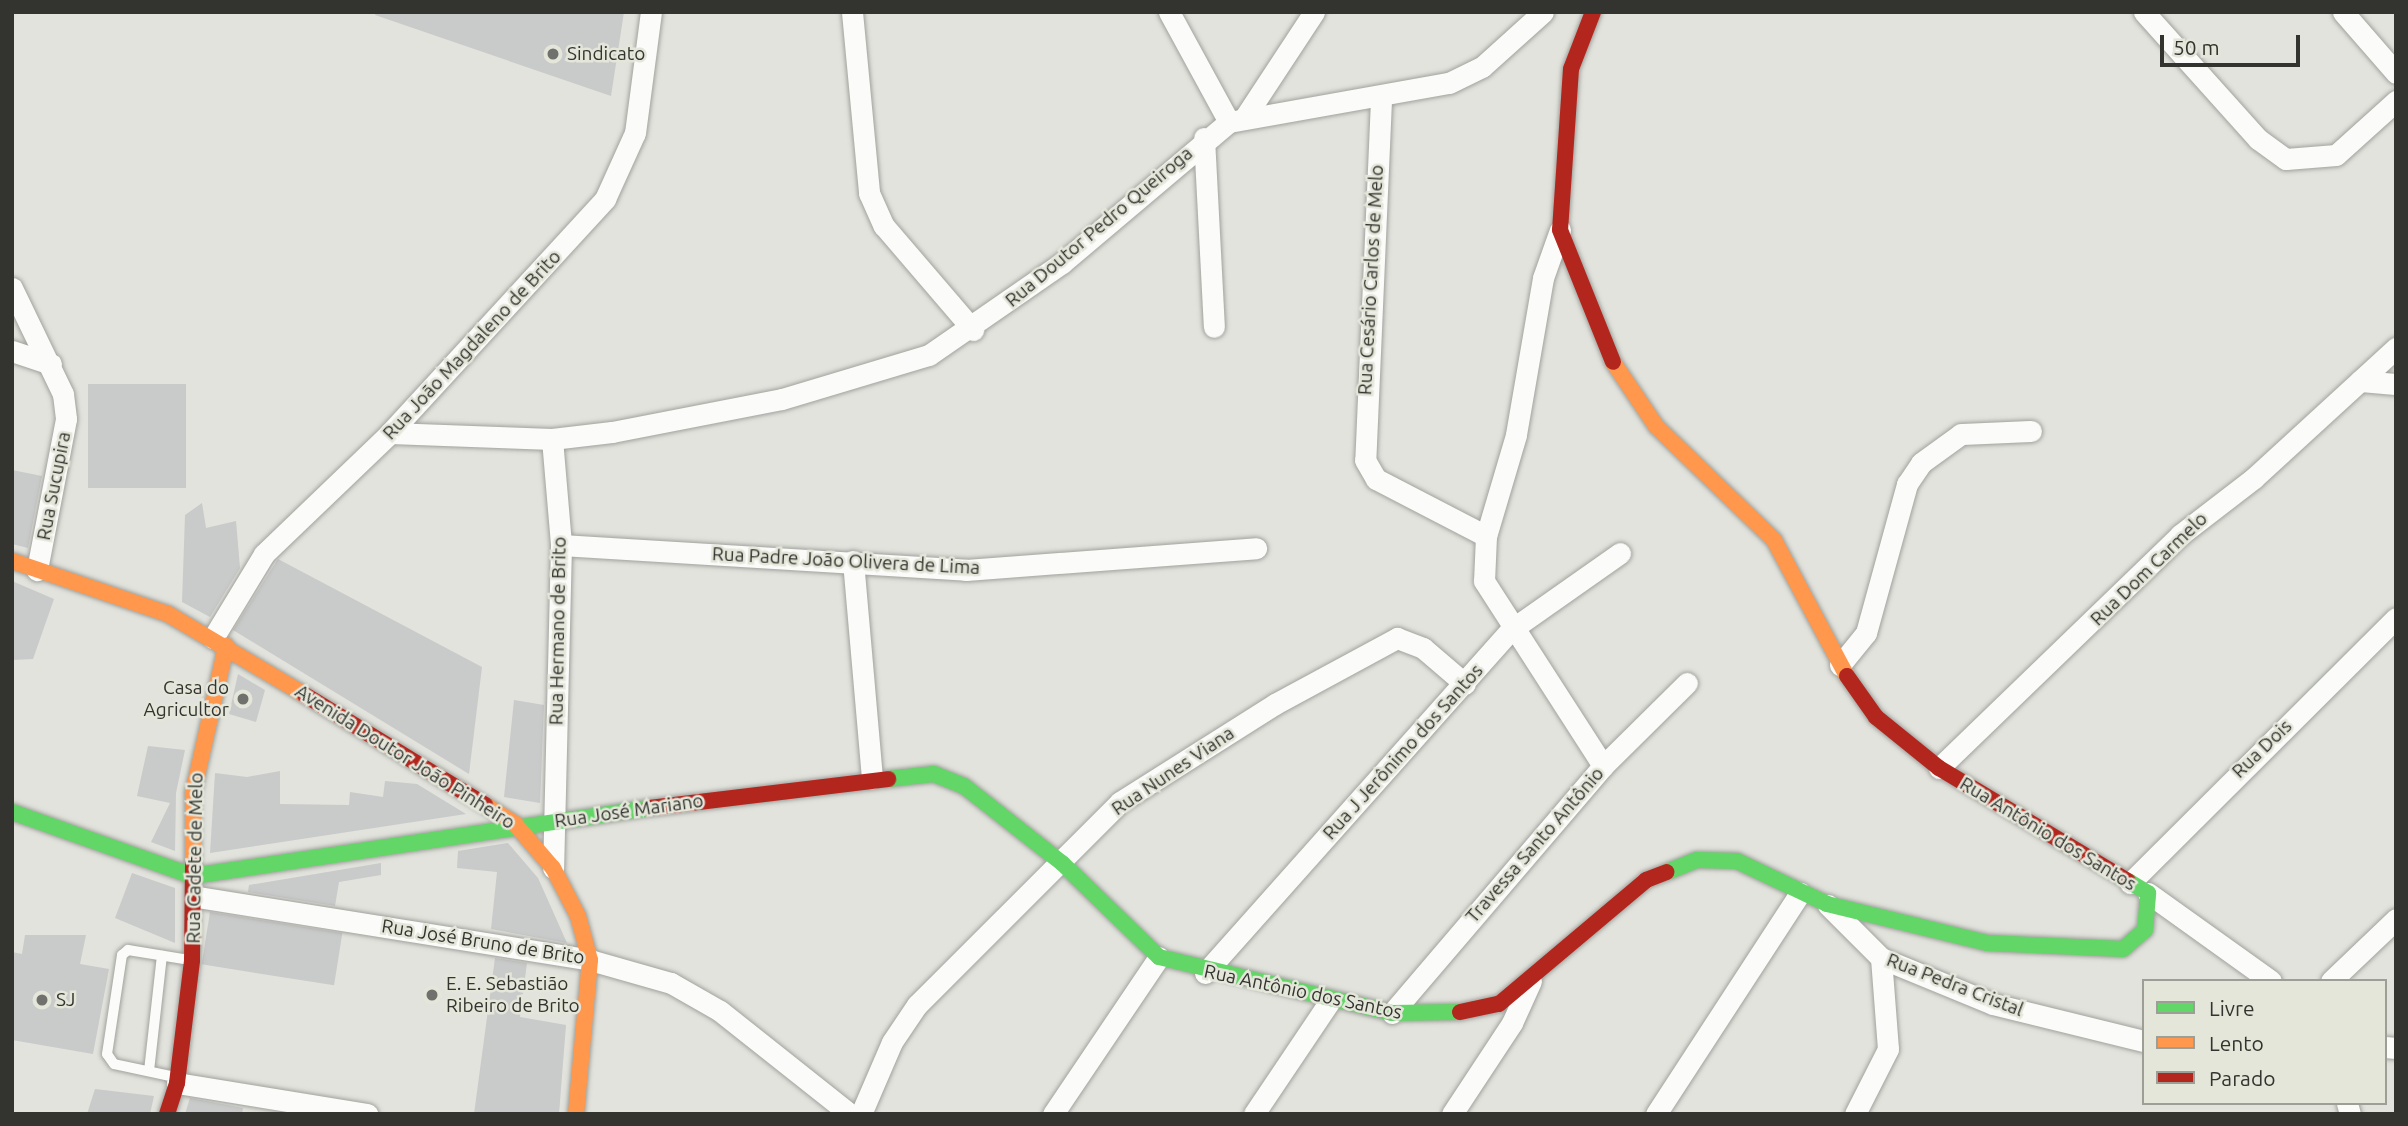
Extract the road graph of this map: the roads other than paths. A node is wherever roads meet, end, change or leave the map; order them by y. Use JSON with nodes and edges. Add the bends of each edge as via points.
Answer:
{"nodes":[{"id":1,"x":651,"y":12,"type":"edge"},
{"id":2,"x":852,"y":12,"type":"edge"},
{"id":3,"x":1169,"y":12,"type":"edge"},
{"id":4,"x":1314,"y":12,"type":"edge"},
{"id":5,"x":1543,"y":12,"type":"edge"},
{"id":6,"x":1593,"y":12,"type":"edge"},
{"id":7,"x":2144,"y":12,"type":"edge"},
{"id":8,"x":2343,"y":12,"type":"edge"},
{"id":9,"x":2396,"y":73,"type":"edge"},
{"id":10,"x":1381,"y":100,"type":"junction"},
{"id":11,"x":2396,"y":101,"type":"edge"},
{"id":12,"x":1237,"y":119,"type":"junction"},
{"id":13,"x":1204,"y":138,"type":"junction"},
{"id":14,"x":1560,"y":230,"type":"junction"},
{"id":15,"x":12,"y":288,"type":"edge"},
{"id":16,"x":1214,"y":327,"type":"dead end"},
{"id":17,"x":973,"y":330,"type":"junction"},
{"id":18,"x":2396,"y":348,"type":"edge"},
{"id":19,"x":12,"y":351,"type":"edge"},
{"id":20,"x":51,"y":365,"type":"junction"},
{"id":21,"x":2360,"y":381,"type":"junction"},
{"id":22,"x":2396,"y":384,"type":"edge"},
{"id":23,"x":2031,"y":431,"type":"dead end"},
{"id":24,"x":390,"y":433,"type":"junction"},
{"id":25,"x":552,"y":439,"type":"junction"},
{"id":26,"x":1486,"y":536,"type":"junction"},
{"id":27,"x":561,"y":545,"type":"junction"},
{"id":28,"x":1256,"y":548,"type":"dead end"},
{"id":29,"x":1620,"y":554,"type":"dead end"},
{"id":30,"x":12,"y":561,"type":"edge"},
{"id":31,"x":853,"y":561,"type":"junction"},
{"id":32,"x":37,"y":570,"type":"junction"},
{"id":33,"x":2396,"y":618,"type":"edge"},
{"id":34,"x":1512,"y":629,"type":"junction"},
{"id":35,"x":220,"y":642,"type":"junction"},
{"id":36,"x":1840,"y":665,"type":"junction"},
{"id":37,"x":1687,"y":683,"type":"dead end"},
{"id":38,"x":1465,"y":684,"type":"junction"},
{"id":39,"x":1603,"y":766,"type":"junction"},
{"id":40,"x":1939,"y":768,"type":"junction"},
{"id":41,"x":872,"y":778,"type":"junction"},
{"id":42,"x":12,"y":813,"type":"edge"},
{"id":43,"x":554,"y":822,"type":"junction"},
{"id":44,"x":515,"y":824,"type":"junction"},
{"id":45,"x":1062,"y":863,"type":"junction"},
{"id":46,"x":238,"y":868,"type":"junction"},
{"id":47,"x":553,"y":868,"type":"junction"},
{"id":48,"x":193,"y":876,"type":"junction"},
{"id":49,"x":2139,"y":888,"type":"junction"},
{"id":50,"x":1800,"y":893,"type":"junction"},
{"id":51,"x":198,"y":897,"type":"junction"},
{"id":52,"x":236,"y":902,"type":"junction"},
{"id":53,"x":1827,"y":904,"type":"junction"},
{"id":54,"x":2396,"y":919,"type":"edge"},
{"id":55,"x":162,"y":956,"type":"junction"},
{"id":56,"x":1159,"y":957,"type":"junction"},
{"id":57,"x":1881,"y":958,"type":"junction"},
{"id":58,"x":192,"y":960,"type":"junction"},
{"id":59,"x":590,"y":960,"type":"junction"},
{"id":60,"x":1205,"y":973,"type":"junction"},
{"id":61,"x":2268,"y":979,"type":"edge"},
{"id":62,"x":2333,"y":979,"type":"edge"},
{"id":63,"x":1531,"y":981,"type":"junction"},
{"id":64,"x":1330,"y":1000,"type":"junction"},
{"id":65,"x":1391,"y":1013,"type":"junction"},
{"id":66,"x":2142,"y":1041,"type":"edge"},
{"id":67,"x":149,"y":1071,"type":"junction"},
{"id":68,"x":178,"y":1080,"type":"junction"},
{"id":69,"x":167,"y":1114,"type":"edge"},
{"id":70,"x":367,"y":1114,"type":"edge"},
{"id":71,"x":576,"y":1114,"type":"edge"},
{"id":72,"x":850,"y":1114,"type":"edge"},
{"id":73,"x":861,"y":1114,"type":"edge"},
{"id":74,"x":1053,"y":1114,"type":"edge"},
{"id":75,"x":1254,"y":1114,"type":"edge"},
{"id":76,"x":1452,"y":1114,"type":"edge"},
{"id":77,"x":1656,"y":1114,"type":"edge"},
{"id":78,"x":1855,"y":1114,"type":"edge"}],
"edges":[{"from":1,"to":24,"type":"street","name":"Rua João Magdaleno de Brito","via":[[635,133],[620,176],[584,227]]},
{"from":2,"to":17,"type":"street","via":[[870,193],[884,226]]},
{"from":3,"to":12,"type":"street"},
{"from":4,"to":12,"type":"street"},
{"from":5,"to":10,"type":"street","name":"Rua Doutor Pedro Queiroga","via":[[1463,78]]},
{"from":6,"to":14,"type":"street","name":"Rua Antônio dos Santos","via":[[1571,69]]},
{"from":7,"to":11,"type":"street","via":[[2258,139],[2286,159],[2336,155]]},
{"from":8,"to":9,"type":"street"},
{"from":10,"to":12,"type":"street","name":"Rua Doutor Pedro Queiroga"},
{"from":10,"to":26,"type":"street","name":"Rua Cesário Carlos de Melo","via":[[1364,460],[1376,479]]},
{"from":12,"to":13,"type":"street","name":"Rua Doutor Pedro Queiroga"},
{"from":13,"to":16,"type":"street"},
{"from":13,"to":17,"type":"street","name":"Rua Doutor Pedro Queiroga","via":[[1062,263]]},
{"from":14,"to":26,"type":"street","via":[[1542,278],[1521,414]]},
{"from":14,"to":36,"type":"street","name":"Rua Antônio dos Santos","via":[[1608,354],[1632,395],[1774,540]]},
{"from":15,"to":20,"type":"street","name":"Rua Sucupira"},
{"from":17,"to":25,"type":"street","name":"Rua Doutor Pedro Queiroga","via":[[929,355],[782,399]]},
{"from":18,"to":21,"type":"street","name":"Rua Dom Carmelo"},
{"from":19,"to":20,"type":"street"},
{"from":20,"to":32,"type":"street","name":"Rua Sucupira","via":[[63,394],[65,444]]},
{"from":21,"to":22,"type":"street"},
{"from":21,"to":40,"type":"street","name":"Rua Dom Carmelo","via":[[2180,536]]},
{"from":23,"to":36,"type":"street","via":[[1961,434],[1921,463],[1908,484],[1866,633]]},
{"from":24,"to":25,"type":"street","name":"Rua Doutor Pedro Queiroga"},
{"from":24,"to":35,"type":"street","name":"Rua João Magdaleno de Brito","via":[[264,554]]},
{"from":25,"to":27,"type":"street","name":"Rua Hermano de Brito"},
{"from":26,"to":34,"type":"street","via":[[1485,581]]},
{"from":27,"to":31,"type":"street","name":"Rua Padre João Olivera de Lima"},
{"from":27,"to":43,"type":"street","name":"Rua Hermano de Brito"},
{"from":28,"to":31,"type":"street","name":"Rua Padre João Olivera de Lima","via":[[966,570]]},
{"from":29,"to":34,"type":"street","name":"Rua J Jerônimo dos Santos"},
{"from":30,"to":32,"type":"street","name":"Avenida Doutor João Pinheiro"},
{"from":31,"to":41,"type":"street"},
{"from":32,"to":35,"type":"street","name":"Avenida Doutor João Pinheiro","via":[[168,614]]},
{"from":33,"to":49,"type":"street","name":"Rua Dois"},
{"from":34,"to":38,"type":"street","name":"Rua J Jerônimo dos Santos"},
{"from":34,"to":39,"type":"street"},
{"from":35,"to":44,"type":"street","name":"Avenida Doutor João Pinheiro"},
{"from":35,"to":48,"type":"street","name":"Rua Cadete de Melo","via":[[200,743]]},
{"from":36,"to":40,"type":"street","name":"Rua Antônio dos Santos","via":[[1876,717]]},
{"from":37,"to":39,"type":"street","name":"Travessa Santo Antônio"},
{"from":38,"to":45,"type":"street","name":"Rua Nunes Viana","via":[[1423,648],[1396,638],[1120,802]]},
{"from":38,"to":60,"type":"street","name":"Rua J Jerônimo dos Santos"},
{"from":39,"to":65,"type":"street","name":"Travessa Santo Antônio"},
{"from":40,"to":49,"type":"street","name":"Rua Antônio dos Santos"},
{"from":41,"to":43,"type":"street","name":"Rua José Mariano"},
{"from":41,"to":45,"type":"street","name":"Rua José Mariano","via":[[952,779]]},
{"from":42,"to":48,"type":"street","name":"Rua José Mariano"},
{"from":43,"to":44,"type":"street","name":"Rua José Mariano"},
{"from":43,"to":47,"type":"street","name":"Rua Hermano de Brito"},
{"from":44,"to":46,"type":"street","name":"Rua José Mariano"},
{"from":44,"to":47,"type":"street","name":"Avenida Doutor João Pinheiro"},
{"from":45,"to":56,"type":"street","name":"Rua Antônio dos Santos"},
{"from":45,"to":73,"type":"street","name":"Rua Nunes Viana","via":[[953,962],[917,1004],[892,1042]]},
{"from":46,"to":48,"type":"street","name":"Rua José Mariano"},
{"from":46,"to":52,"type":"street"},
{"from":47,"to":59,"type":"street","name":"Avenida Doutor João Pinheiro","via":[[578,916]]},
{"from":48,"to":51,"type":"street","name":"Rua Cadete de Melo"},
{"from":49,"to":53,"type":"street","name":"Rua Antônio dos Santos","via":[[2145,930],[2112,951],[1987,943]]},
{"from":49,"to":61,"type":"street"},
{"from":50,"to":53,"type":"street","name":"Rua Antônio dos Santos"},
{"from":50,"to":63,"type":"street","name":"Rua Antônio dos Santos","via":[[1737,861],[1697,860],[1646,880],[1577,933]]},
{"from":50,"to":77,"type":"street"},
{"from":51,"to":52,"type":"street","name":"Rua José Bruno de Brito"},
{"from":51,"to":58,"type":"street","name":"Rua Cadete de Melo"},
{"from":52,"to":59,"type":"street","name":"Rua José Bruno de Brito"},
{"from":53,"to":57,"type":"street","name":"Rua Pedra Cristal"},
{"from":54,"to":62,"type":"street"},
{"from":55,"to":58,"type":"lane"},
{"from":55,"to":67,"type":"lane"},
{"from":55,"to":67,"type":"lane","via":[[122,955],[107,1054],[114,1064]]},
{"from":56,"to":60,"type":"street","name":"Rua Antônio dos Santos"},
{"from":56,"to":74,"type":"street"},
{"from":57,"to":66,"type":"street","name":"Rua Pedra Cristal","via":[[1993,1004]]},
{"from":57,"to":78,"type":"street","via":[[1888,1049]]},
{"from":58,"to":68,"type":"street","name":"Rua Cadete de Melo"},
{"from":59,"to":71,"type":"street","name":"Avenida Doutor João Pinheiro"},
{"from":59,"to":72,"type":"street","name":"Rua José Bruno de Brito","via":[[694,994]]},
{"from":60,"to":64,"type":"street","name":"Rua Antônio dos Santos"},
{"from":63,"to":65,"type":"street","name":"Rua Antônio dos Santos","via":[[1499,1004],[1468,1012]]},
{"from":63,"to":76,"type":"street","via":[[1513,1023]]},
{"from":64,"to":65,"type":"street","name":"Rua Antônio dos Santos"},
{"from":64,"to":75,"type":"street"},
{"from":67,"to":68,"type":"lane"},
{"from":68,"to":69,"type":"street","name":"Rua Cadete de Melo"},
{"from":68,"to":70,"type":"street"}]}
